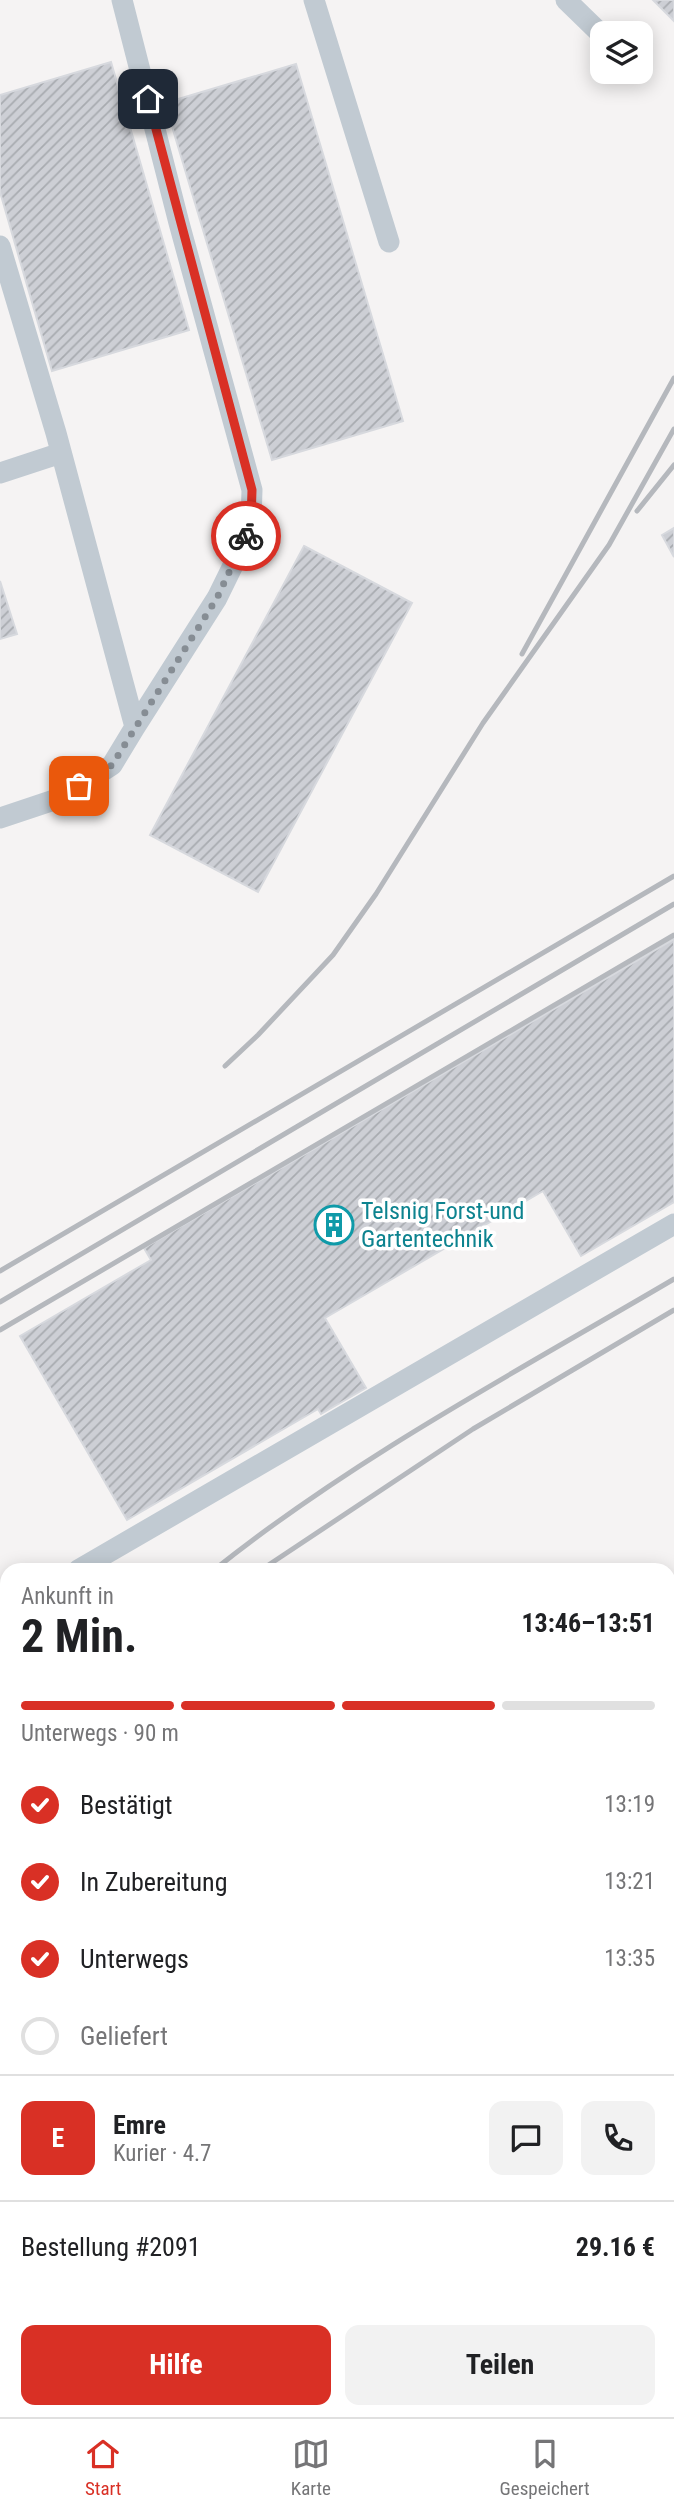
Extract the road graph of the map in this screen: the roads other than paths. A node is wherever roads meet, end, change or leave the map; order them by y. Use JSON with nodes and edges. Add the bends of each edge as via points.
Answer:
{"nodes":[{"id":1,"x":122,"y":0,"type":"edge"},
{"id":2,"x":314,"y":0,"type":"edge"},
{"id":3,"x":566,"y":0,"type":"edge"},
{"id":4,"x":590,"y":23,"type":"edge"},
{"id":5,"x":389,"y":242,"type":"dead end"},
{"id":6,"x":0,"y":246,"type":"edge"},
{"id":7,"x":61,"y":453,"type":"junction"},
{"id":8,"x":0,"y":474,"type":"edge"},
{"id":9,"x":135,"y":727,"type":"junction"},
{"id":10,"x":0,"y":818,"type":"edge"},
{"id":11,"x":674,"y":1224,"type":"edge"},
{"id":12,"x":90,"y":1563,"type":"edge"}],
"edges":[{"from":1,"to":9,"type":"lane","via":[[252,490],[251,521],[222,588]]},
{"from":2,"to":5,"type":"lane"},
{"from":3,"to":4,"type":"lane"},
{"from":6,"to":7,"type":"lane"},
{"from":7,"to":8,"type":"lane"},
{"from":7,"to":9,"type":"lane"},
{"from":9,"to":10,"type":"lane","via":[[112,765],[63,797]]},
{"from":11,"to":12,"type":"lane"}]}
